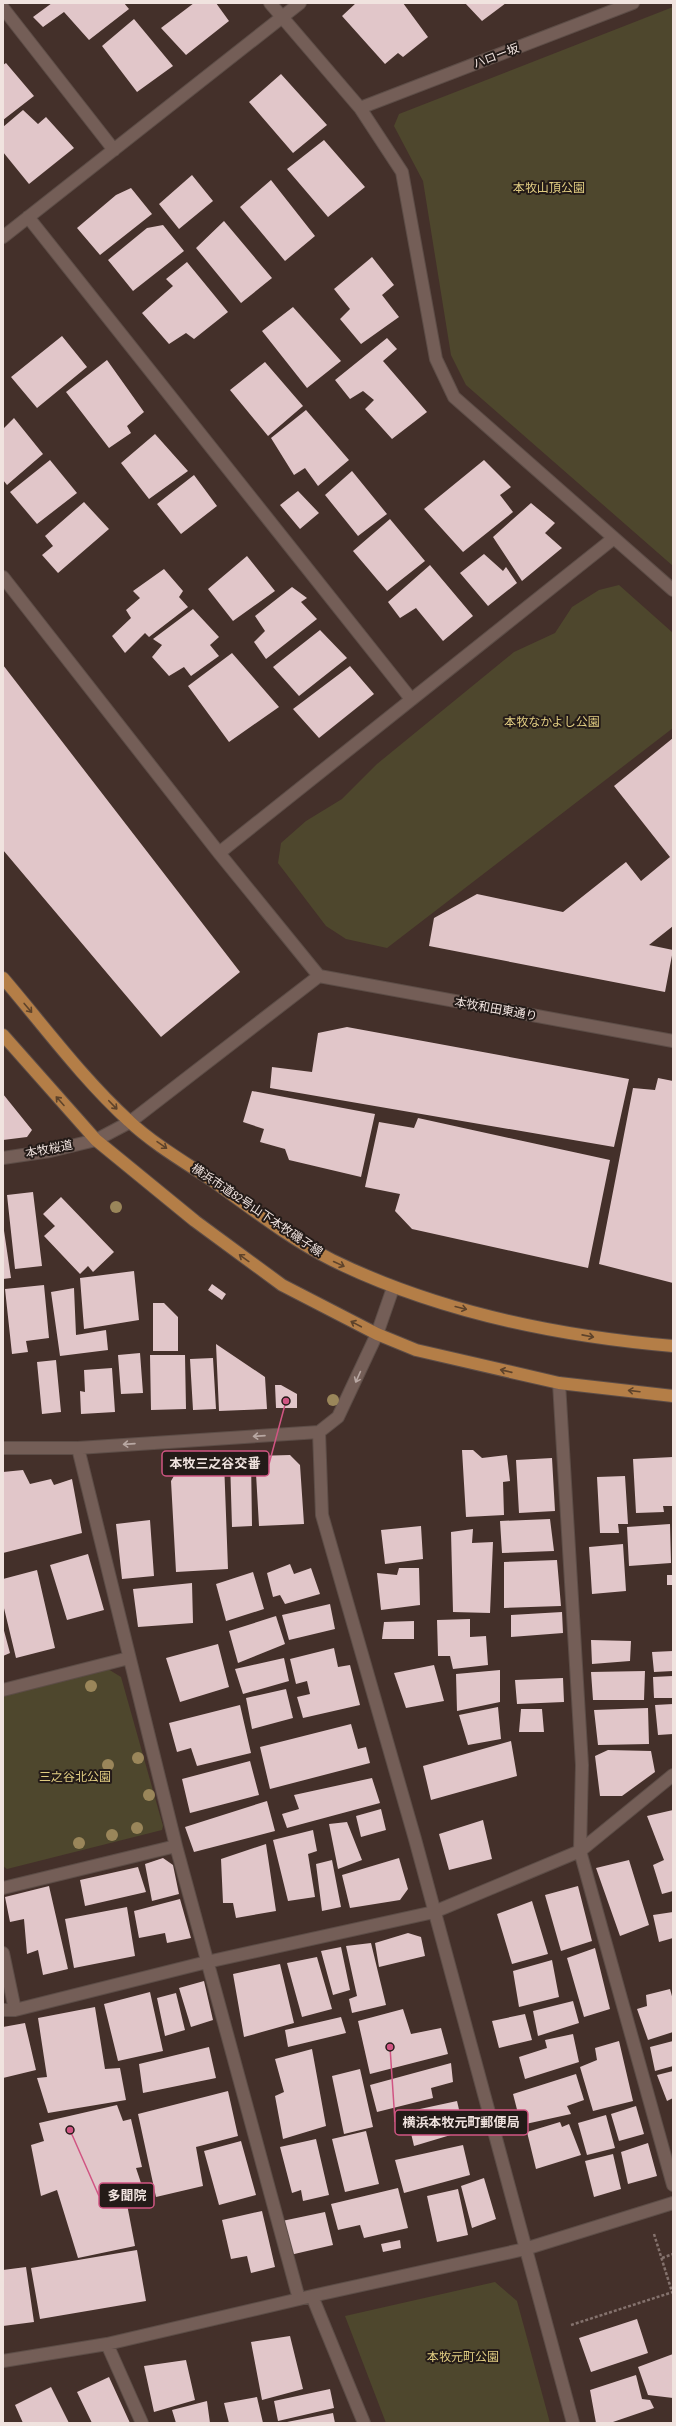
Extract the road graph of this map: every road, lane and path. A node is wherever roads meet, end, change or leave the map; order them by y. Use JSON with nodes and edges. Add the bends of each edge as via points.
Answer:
{"nodes":[{"id":1,"x":270,"y":3,"type":"edge"},
{"id":2,"x":300,"y":3,"type":"edge"},
{"id":3,"x":633,"y":3,"type":"edge"},
{"id":4,"x":3,"y":8,"type":"edge"},
{"id":5,"x":282,"y":17,"type":"junction"},
{"id":6,"x":360,"y":108,"type":"junction"},
{"id":7,"x":114,"y":150,"type":"junction"},
{"id":8,"x":28,"y":217,"type":"junction"},
{"id":9,"x":3,"y":237,"type":"edge"},
{"id":10,"x":614,"y":538,"type":"junction"},
{"id":11,"x":3,"y":577,"type":"edge"},
{"id":12,"x":673,"y":590,"type":"edge"},
{"id":13,"x":410,"y":699,"type":"junction"},
{"id":14,"x":219,"y":853,"type":"junction"},
{"id":15,"x":319,"y":976,"type":"junction"},
{"id":16,"x":3,"y":978,"type":"edge"},
{"id":17,"x":3,"y":1035,"type":"edge"},
{"id":18,"x":673,"y":1041,"type":"edge"},
{"id":19,"x":130,"y":1122,"type":"junction"},
{"id":20,"x":96,"y":1140,"type":"junction"},
{"id":21,"x":3,"y":1158,"type":"edge"},
{"id":22,"x":393,"y":1288,"type":"junction"},
{"id":23,"x":377,"y":1334,"type":"junction"},
{"id":24,"x":673,"y":1346,"type":"edge"},
{"id":25,"x":560,"y":1383,"type":"junction"},
{"id":26,"x":673,"y":1396,"type":"edge"},
{"id":27,"x":319,"y":1432,"type":"junction"},
{"id":28,"x":3,"y":1448,"type":"edge"},
{"id":29,"x":78,"y":1448,"type":"junction"},
{"id":30,"x":129,"y":1658,"type":"junction"},
{"id":31,"x":3,"y":1690,"type":"edge"},
{"id":32,"x":673,"y":1775,"type":"edge"},
{"id":33,"x":176,"y":1846,"type":"junction"},
{"id":34,"x":580,"y":1851,"type":"junction"},
{"id":35,"x":3,"y":1888,"type":"edge"},
{"id":36,"x":434,"y":1912,"type":"junction"},
{"id":37,"x":3,"y":1954,"type":"edge"},
{"id":38,"x":207,"y":1962,"type":"junction"},
{"id":39,"x":9,"y":2010,"type":"edge"},
{"id":40,"x":673,"y":2185,"type":"edge"},
{"id":41,"x":673,"y":2203,"type":"edge"},
{"id":42,"x":646,"y":2211,"type":"junction"},
{"id":43,"x":525,"y":2249,"type":"junction"},
{"id":44,"x":673,"y":2254,"type":"edge"},
{"id":45,"x":662,"y":2258,"type":"junction"},
{"id":46,"x":673,"y":2292,"type":"edge"},
{"id":47,"x":312,"y":2296,"type":"junction"},
{"id":48,"x":299,"y":2298,"type":"junction"},
{"id":49,"x":547,"y":2332,"type":"junction"},
{"id":50,"x":107,"y":2344,"type":"junction"},
{"id":51,"x":3,"y":2360,"type":"edge"},
{"id":52,"x":142,"y":2423,"type":"edge"},
{"id":53,"x":364,"y":2423,"type":"edge"},
{"id":54,"x":573,"y":2423,"type":"edge"}],
"edges":[{"from":1,"to":5,"type":"street"},
{"from":2,"to":5,"type":"street"},
{"from":3,"to":6,"type":"street","name":"ハロー坂"},
{"from":4,"to":7,"type":"street"},
{"from":5,"to":6,"type":"street"},
{"from":5,"to":7,"type":"street"},
{"from":6,"to":10,"type":"street","via":[[402,172],[436,359],[454,397]]},
{"from":7,"to":8,"type":"street"},
{"from":8,"to":9,"type":"street"},
{"from":8,"to":13,"type":"street"},
{"from":10,"to":12,"type":"street"},
{"from":10,"to":13,"type":"street"},
{"from":11,"to":14,"type":"street"},
{"from":13,"to":14,"type":"street"},
{"from":14,"to":15,"type":"street"},
{"from":15,"to":18,"type":"street","name":"本牧和田東通り"},
{"from":15,"to":19,"type":"street","name":"本牧桜道"},
{"from":16,"to":19,"type":"main road","name":"横浜市道82号山下本牧磯子線","one_way":true,"via":[[84,1074]]},
{"from":20,"to":17,"type":"main road","one_way":true},
{"from":19,"to":20,"type":"street","name":"本牧桜道"},
{"from":19,"to":22,"type":"main road","name":"横浜市道82号山下本牧磯子線","one_way":true,"via":[[261,1216],[330,1259]]},
{"from":20,"to":21,"type":"street","name":"本牧桜道"},
{"from":23,"to":20,"type":"main road","one_way":true,"via":[[282,1285],[194,1221]]},
{"from":22,"to":23,"type":"street"},
{"from":22,"to":24,"type":"main road","name":"横浜市道82号山下本牧磯子線","one_way":true,"via":[[431,1301],[522,1324],[613,1341]]},
{"from":25,"to":23,"type":"main road","one_way":true,"via":[[416,1350]]},
{"from":23,"to":27,"type":"street","one_way":true,"via":[[338,1417]]},
{"from":26,"to":25,"type":"main road","one_way":true},
{"from":25,"to":34,"type":"street","via":[[582,1765]]},
{"from":27,"to":29,"type":"street","one_way":true},
{"from":27,"to":36,"type":"street","via":[[322,1514]]},
{"from":28,"to":29,"type":"street"},
{"from":29,"to":30,"type":"street"},
{"from":30,"to":31,"type":"street"},
{"from":30,"to":33,"type":"street"},
{"from":32,"to":34,"type":"street"},
{"from":33,"to":35,"type":"street"},
{"from":33,"to":38,"type":"street"},
{"from":34,"to":36,"type":"street"},
{"from":34,"to":40,"type":"street"},
{"from":36,"to":38,"type":"street"},
{"from":36,"to":43,"type":"street"},
{"from":37,"to":39,"type":"street"},
{"from":38,"to":39,"type":"street"},
{"from":38,"to":48,"type":"street"},
{"from":41,"to":42,"type":"street"},
{"from":42,"to":43,"type":"street"},
{"from":42,"to":45,"type":"path"},
{"from":43,"to":47,"type":"street"},
{"from":43,"to":49,"type":"street"},
{"from":44,"to":45,"type":"path"},
{"from":45,"to":46,"type":"path"},
{"from":46,"to":49,"type":"path"},
{"from":47,"to":48,"type":"street"},
{"from":47,"to":53,"type":"street"},
{"from":48,"to":50,"type":"street"},
{"from":49,"to":54,"type":"street"},
{"from":50,"to":51,"type":"street"},
{"from":50,"to":52,"type":"street"}]}
